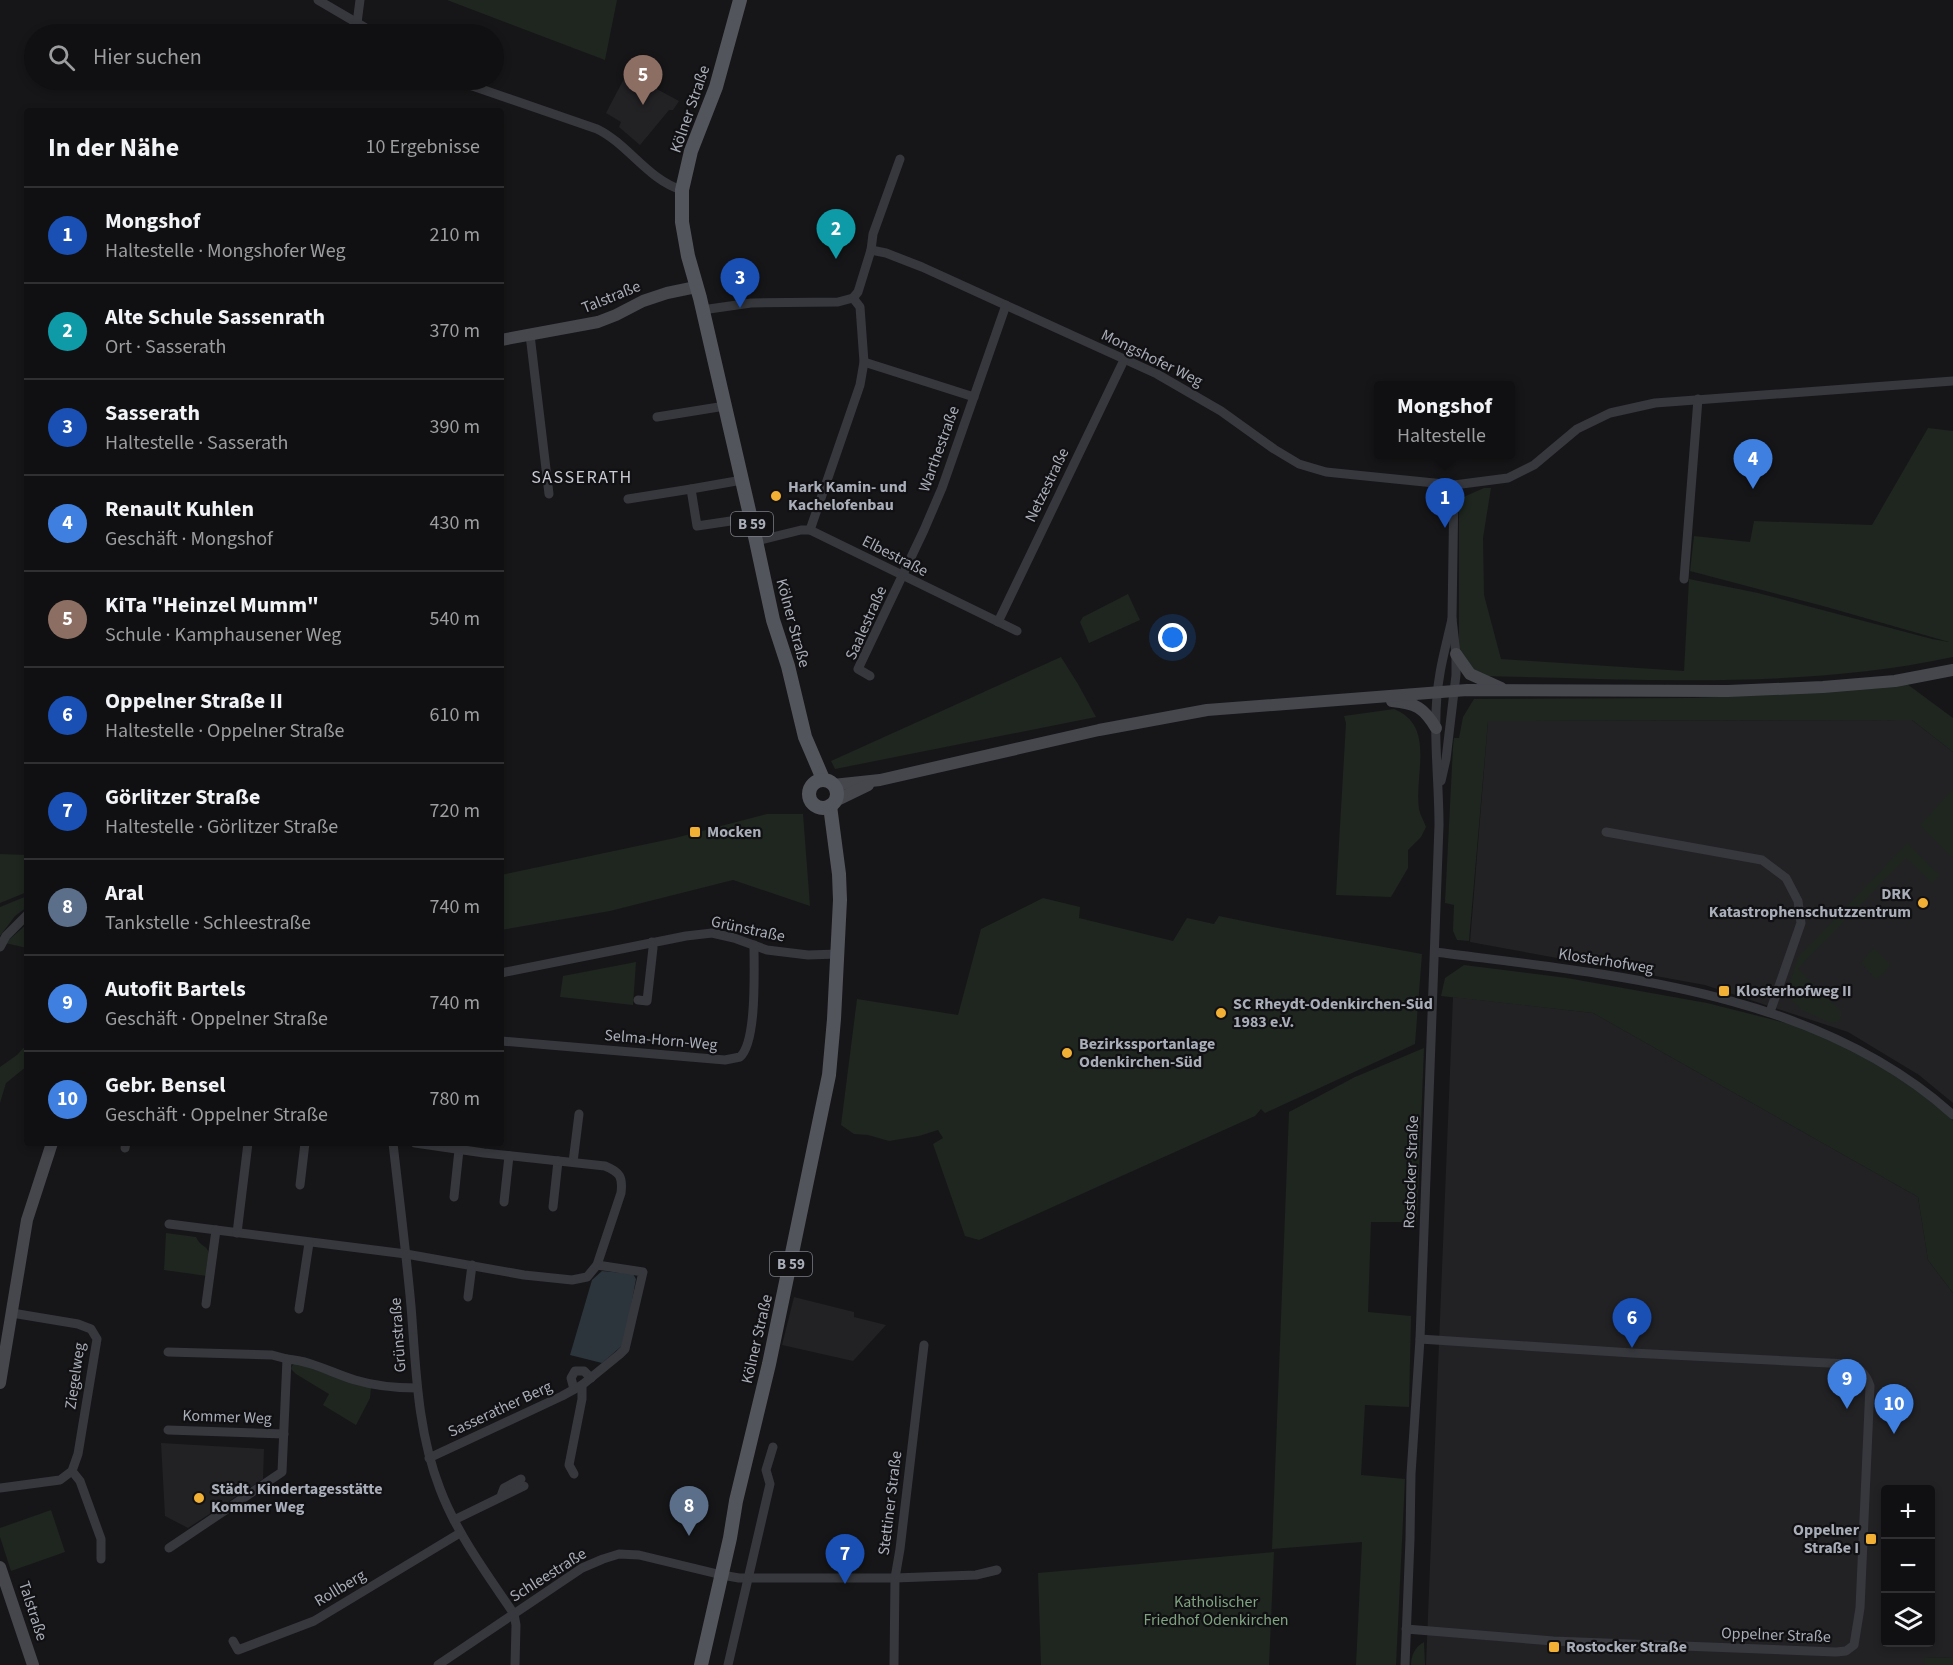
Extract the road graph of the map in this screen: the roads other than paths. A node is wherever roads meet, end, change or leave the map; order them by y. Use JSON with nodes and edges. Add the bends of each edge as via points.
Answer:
{"nodes":[{"id":1,"x":318,"y":0,"type":"edge"},
{"id":2,"x":360,"y":0,"type":"edge"},
{"id":3,"x":740,"y":0,"type":"edge"},
{"id":4,"x":357,"y":23,"type":"joint"},
{"id":5,"x":484,"y":90,"type":"edge"},
{"id":6,"x":900,"y":159,"type":"dead end"},
{"id":7,"x":682,"y":190,"type":"junction"},
{"id":8,"x":872,"y":250,"type":"junction"},
{"id":9,"x":696,"y":287,"type":"junction"},
{"id":10,"x":853,"y":298,"type":"junction"},
{"id":11,"x":1006,"y":305,"type":"junction"},
{"id":12,"x":702,"y":310,"type":"junction"},
{"id":13,"x":530,"y":335,"type":"junction"},
{"id":14,"x":504,"y":339,"type":"edge"},
{"id":15,"x":1124,"y":360,"type":"junction"},
{"id":16,"x":864,"y":362,"type":"junction"},
{"id":17,"x":1953,"y":381,"type":"edge"},
{"id":18,"x":974,"y":397,"type":"junction"},
{"id":19,"x":1698,"y":399,"type":"junction"},
{"id":20,"x":725,"y":406,"type":"junction"},
{"id":21,"x":657,"y":417,"type":"dead end"},
{"id":22,"x":742,"y":480,"type":"junction"},
{"id":23,"x":1454,"y":485,"type":"junction"},
{"id":24,"x":691,"y":489,"type":"junction"},
{"id":25,"x":549,"y":494,"type":"dead end"},
{"id":26,"x":628,"y":500,"type":"dead end"},
{"id":27,"x":751,"y":518,"type":"junction"},
{"id":28,"x":810,"y":530,"type":"junction"},
{"id":29,"x":756,"y":541,"type":"junction"},
{"id":30,"x":903,"y":577,"type":"junction"},
{"id":31,"x":1684,"y":579,"type":"dead end"},
{"id":32,"x":1452,"y":619,"type":"junction"},
{"id":33,"x":998,"y":622,"type":"junction"},
{"id":34,"x":1017,"y":631,"type":"dead end"},
{"id":35,"x":1456,"y":654,"type":"junction"},
{"id":36,"x":1953,"y":670,"type":"edge"},
{"id":37,"x":870,"y":676,"type":"dead end"},
{"id":38,"x":1504,"y":690,"type":"junction"},
{"id":39,"x":1455,"y":691,"type":"junction"},
{"id":40,"x":1438,"y":692,"type":"junction"},
{"id":41,"x":1328,"y":699,"type":"junction"},
{"id":42,"x":1436,"y":729,"type":"junction"},
{"id":43,"x":880,"y":780,"type":"junction"},
{"id":44,"x":823,"y":783,"type":"junction"},
{"id":45,"x":1439,"y":789,"type":"junction"},
{"id":46,"x":827,"y":804,"type":"junction"},
{"id":47,"x":1606,"y":832,"type":"dead end"},
{"id":48,"x":24,"y":918,"type":"edge"},
{"id":49,"x":652,"y":942,"type":"junction"},
{"id":50,"x":754,"y":945,"type":"junction"},
{"id":51,"x":0,"y":947,"type":"edge"},
{"id":52,"x":1435,"y":952,"type":"junction"},
{"id":53,"x":838,"y":954,"type":"junction"},
{"id":54,"x":504,"y":972,"type":"edge"},
{"id":55,"x":638,"y":1000,"type":"dead end"},
{"id":56,"x":1770,"y":1012,"type":"junction"},
{"id":57,"x":504,"y":1041,"type":"edge"},
{"id":58,"x":579,"y":1114,"type":"dead end"},
{"id":59,"x":1953,"y":1115,"type":"edge"},
{"id":60,"x":51,"y":1146,"type":"edge"},
{"id":61,"x":248,"y":1146,"type":"edge"},
{"id":62,"x":305,"y":1146,"type":"edge"},
{"id":63,"x":393,"y":1146,"type":"edge"},
{"id":64,"x":434,"y":1146,"type":"edge"},
{"id":65,"x":485,"y":1148,"type":"edge"},
{"id":66,"x":459,"y":1150,"type":"junction"},
{"id":67,"x":508,"y":1156,"type":"junction"},
{"id":68,"x":558,"y":1161,"type":"junction"},
{"id":69,"x":573,"y":1162,"type":"junction"},
{"id":70,"x":300,"y":1185,"type":"dead end"},
{"id":71,"x":454,"y":1197,"type":"dead end"},
{"id":72,"x":504,"y":1202,"type":"dead end"},
{"id":73,"x":554,"y":1207,"type":"dead end"},
{"id":74,"x":168,"y":1224,"type":"dead end"},
{"id":75,"x":216,"y":1230,"type":"junction"},
{"id":76,"x":237,"y":1233,"type":"junction"},
{"id":77,"x":309,"y":1243,"type":"junction"},
{"id":78,"x":406,"y":1254,"type":"junction"},
{"id":79,"x":472,"y":1265,"type":"junction"},
{"id":80,"x":597,"y":1265,"type":"junction"},
{"id":81,"x":468,"y":1297,"type":"dead end"},
{"id":82,"x":206,"y":1304,"type":"dead end"},
{"id":83,"x":299,"y":1309,"type":"dead end"},
{"id":84,"x":12,"y":1313,"type":"junction"},
{"id":85,"x":1420,"y":1339,"type":"junction"},
{"id":86,"x":924,"y":1345,"type":"dead end"},
{"id":87,"x":168,"y":1352,"type":"dead end"},
{"id":88,"x":287,"y":1359,"type":"junction"},
{"id":89,"x":591,"y":1378,"type":"junction"},
{"id":90,"x":0,"y":1383,"type":"edge"},
{"id":91,"x":578,"y":1387,"type":"junction"},
{"id":92,"x":417,"y":1388,"type":"junction"},
{"id":93,"x":168,"y":1430,"type":"dead end"},
{"id":94,"x":284,"y":1434,"type":"junction"},
{"id":95,"x":773,"y":1447,"type":"dead end"},
{"id":96,"x":429,"y":1458,"type":"junction"},
{"id":97,"x":72,"y":1471,"type":"junction"},
{"id":98,"x":574,"y":1474,"type":"dead end"},
{"id":99,"x":523,"y":1482,"type":"dead end"},
{"id":100,"x":0,"y":1488,"type":"edge"},
{"id":101,"x":454,"y":1520,"type":"junction"},
{"id":102,"x":460,"y":1533,"type":"junction"},
{"id":103,"x":169,"y":1548,"type":"dead end"},
{"id":104,"x":101,"y":1559,"type":"dead end"},
{"id":105,"x":0,"y":1567,"type":"edge"},
{"id":106,"x":997,"y":1570,"type":"dead end"},
{"id":107,"x":722,"y":1575,"type":"junction"},
{"id":108,"x":748,"y":1578,"type":"junction"},
{"id":109,"x":895,"y":1578,"type":"junction"},
{"id":110,"x":514,"y":1614,"type":"junction"},
{"id":111,"x":1406,"y":1629,"type":"junction"},
{"id":112,"x":233,"y":1641,"type":"dead end"},
{"id":113,"x":33,"y":1665,"type":"edge"},
{"id":114,"x":438,"y":1665,"type":"edge"},
{"id":115,"x":514,"y":1665,"type":"edge"},
{"id":116,"x":701,"y":1665,"type":"edge"},
{"id":117,"x":728,"y":1665,"type":"edge"},
{"id":118,"x":894,"y":1665,"type":"edge"},
{"id":119,"x":1405,"y":1665,"type":"edge"}],
"edges":[{"from":1,"to":4,"type":"street"},
{"from":2,"to":4,"type":"street"},
{"from":3,"to":7,"type":"main road","name":"Kölner Straße","number":"B 59","via":[[717,87],[691,151]]},
{"from":5,"to":7,"type":"street","via":[[612,136],[669,186]]},
{"from":6,"to":8,"type":"street","via":[[873,234]]},
{"from":7,"to":9,"type":"main road","name":"Kölner Straße","number":"B 59","via":[[682,222]]},
{"from":8,"to":10,"type":"street"},
{"from":8,"to":11,"type":"street","name":"Mongshofer Weg","via":[[922,267]]},
{"from":9,"to":12,"type":"main road","name":"Kölner Straße","number":"B 59"},
{"from":9,"to":13,"type":"main road","name":"Talstraße","via":[[643,301],[598,322]]},
{"from":10,"to":12,"type":"street","via":[[838,302],[751,303]]},
{"from":10,"to":16,"type":"street","via":[[860,307]]},
{"from":11,"to":15,"type":"street","name":"Mongshofer Weg"},
{"from":11,"to":18,"type":"street","name":"Warthestraße"},
{"from":12,"to":20,"type":"main road","name":"Kölner Straße","number":"B 59"},
{"from":13,"to":14,"type":"main road","name":"Talstraße"},
{"from":13,"to":25,"type":"street"},
{"from":15,"to":23,"type":"street","name":"Mongshofer Weg","via":[[1184,388],[1299,464],[1326,472]]},
{"from":15,"to":33,"type":"street","name":"Netzestraße"},
{"from":16,"to":18,"type":"street","name":"Warthestraße"},
{"from":16,"to":28,"type":"street","via":[[854,405]]},
{"from":17,"to":19,"type":"street","name":"Mongshofer Weg"},
{"from":18,"to":30,"type":"street","name":"Warthestraße","via":[[942,488]]},
{"from":19,"to":23,"type":"street","name":"Mongshofer Weg","via":[[1610,413],[1577,429],[1534,465],[1508,478]]},
{"from":19,"to":31,"type":"street"},
{"from":20,"to":21,"type":"street"},
{"from":20,"to":22,"type":"main road","name":"Kölner Straße","number":"B 59"},
{"from":22,"to":24,"type":"street"},
{"from":22,"to":27,"type":"main road","name":"Kölner Straße","number":"B 59"},
{"from":23,"to":32,"type":"street"},
{"from":24,"to":26,"type":"street"},
{"from":24,"to":27,"type":"street","via":[[697,525]]},
{"from":27,"to":29,"type":"main road","name":"Kölner Straße","number":"B 59"},
{"from":28,"to":29,"type":"street"},
{"from":28,"to":30,"type":"street","name":"Elbestraße"},
{"from":29,"to":44,"type":"main road","name":"Kölner Straße","number":"B 59","via":[[805,737],[806,763]]},
{"from":30,"to":33,"type":"street","name":"Elbestraße"},
{"from":30,"to":37,"type":"street","name":"Saalestraße","via":[[858,669]]},
{"from":32,"to":35,"type":"street","name":"Rostocker Straße"},
{"from":32,"to":40,"type":"street","name":"Rostocker Straße"},
{"from":33,"to":34,"type":"street","name":"Elbestraße"},
{"from":35,"to":38,"type":"main road","via":[[1470,674]]},
{"from":35,"to":39,"type":"street","name":"Rostocker Straße"},
{"from":36,"to":38,"type":"main road","via":[[1895,681],[1823,687],[1728,691]]},
{"from":38,"to":39,"type":"main road"},
{"from":39,"to":40,"type":"main road"},
{"from":39,"to":45,"type":"street","name":"Rostocker Straße"},
{"from":40,"to":41,"type":"main road"},
{"from":40,"to":42,"type":"street","name":"Rostocker Straße"},
{"from":41,"to":42,"type":"main road","via":[[1414,704],[1429,716]]},
{"from":41,"to":43,"type":"main road","via":[[1207,710],[1099,730]]},
{"from":42,"to":45,"type":"street","name":"Rostocker Straße"},
{"from":43,"to":44,"type":"main road"},
{"from":43,"to":46,"type":"main road"},
{"from":44,"to":46,"type":"main road","name":"Kölner Straße","number":"B 59","via":[[837,792]]},
{"from":44,"to":46,"type":"main road","name":"Kölner Straße","number":"B 59","via":[[810,790],[810,798]]},
{"from":45,"to":52,"type":"street","name":"Rostocker Straße"},
{"from":46,"to":53,"type":"main road","name":"Kölner Straße","number":"B 59","via":[[839,874]]},
{"from":47,"to":56,"type":"street","via":[[1762,860],[1786,878],[1798,901],[1801,923]]},
{"from":48,"to":51,"type":"street"},
{"from":49,"to":50,"type":"street","name":"Grünstraße","via":[[712,933]]},
{"from":49,"to":54,"type":"street","name":"Grünstraße"},
{"from":49,"to":55,"type":"street","via":[[647,1001]]},
{"from":50,"to":53,"type":"street","name":"Grünstraße","via":[[808,955]]},
{"from":50,"to":57,"type":"street","name":"Selma-Horn-Weg","via":[[751,1030],[740,1058],[725,1060]]},
{"from":52,"to":56,"type":"street","name":"Klosterhofweg","via":[[1670,987]]},
{"from":52,"to":85,"type":"street","name":"Rostocker Straße"},
{"from":53,"to":107,"type":"main road","name":"Kölner Straße","number":"B 59","via":[[829,1075]]},
{"from":56,"to":59,"type":"street","name":"Klosterhofweg","via":[[1883,1062]]},
{"from":58,"to":69,"type":"street"},
{"from":60,"to":84,"type":"main road","via":[[27,1220]]},
{"from":61,"to":76,"type":"street"},
{"from":62,"to":70,"type":"street"},
{"from":63,"to":78,"type":"street","name":"Grünstraße"},
{"from":64,"to":66,"type":"street"},
{"from":65,"to":66,"type":"street"},
{"from":65,"to":67,"type":"street"},
{"from":66,"to":71,"type":"street"},
{"from":67,"to":68,"type":"street"},
{"from":67,"to":72,"type":"street"},
{"from":68,"to":69,"type":"street"},
{"from":68,"to":73,"type":"street"},
{"from":69,"to":80,"type":"street","via":[[605,1166],[620,1173],[623,1180]]},
{"from":74,"to":75,"type":"street"},
{"from":75,"to":76,"type":"street"},
{"from":75,"to":82,"type":"street"},
{"from":76,"to":77,"type":"street"},
{"from":77,"to":78,"type":"street"},
{"from":77,"to":83,"type":"street"},
{"from":78,"to":79,"type":"street"},
{"from":78,"to":92,"type":"street","name":"Grünstraße"},
{"from":79,"to":80,"type":"street","via":[[572,1280],[587,1278]]},
{"from":79,"to":81,"type":"street"},
{"from":80,"to":89,"type":"street","name":"Sasserather Berg","via":[[643,1272],[625,1349]]},
{"from":84,"to":90,"type":"main road"},
{"from":84,"to":97,"type":"street","name":"Ziegelweg","via":[[78,1324],[91,1329],[97,1339]]},
{"from":85,"to":111,"type":"street","name":"Rostocker Straße"},
{"from":85,"to":111,"type":"street","name":"Oppelner Straße","via":[[1855,1367],[1866,1376],[1870,1386],[1860,1608],[1854,1646],[1836,1652],[1553,1641]]},
{"from":86,"to":109,"type":"street","name":"Stettiner Straße"},
{"from":87,"to":88,"type":"street","via":[[272,1355]]},
{"from":88,"to":92,"type":"street","via":[[301,1360],[356,1380]]},
{"from":88,"to":94,"type":"street","name":"Kommer Weg"},
{"from":89,"to":91,"type":"street","name":"Sasserather Berg"},
{"from":89,"to":91,"type":"street","via":[[584,1371],[575,1371],[571,1378]]},
{"from":91,"to":96,"type":"street","name":"Sasserather Berg"},
{"from":91,"to":98,"type":"street","via":[[582,1399],[569,1465]]},
{"from":92,"to":96,"type":"street","name":"Grünstraße"},
{"from":93,"to":94,"type":"street","name":"Kommer Weg"},
{"from":94,"to":103,"type":"street","name":"Kommer Weg","via":[[282,1472]]},
{"from":95,"to":108,"type":"street","via":[[766,1470],[770,1484]]},
{"from":96,"to":101,"type":"street","name":"Grünstraße"},
{"from":97,"to":100,"type":"street","via":[[60,1480]]},
{"from":97,"to":104,"type":"street","via":[[80,1481],[101,1539]]},
{"from":99,"to":101,"type":"street","via":[[506,1496]]},
{"from":101,"to":102,"type":"street","name":"Grünstraße"},
{"from":102,"to":110,"type":"street","name":"Grünstraße"},
{"from":102,"to":112,"type":"street","name":"Rollberg","via":[[314,1621],[238,1650]]},
{"from":105,"to":113,"type":"main road","name":"Talstraße"},
{"from":106,"to":109,"type":"street","name":"Schleestraße","via":[[976,1575]]},
{"from":107,"to":108,"type":"street","name":"Schleestraße"},
{"from":107,"to":110,"type":"street","name":"Schleestraße","via":[[639,1555],[619,1554],[582,1568]]},
{"from":107,"to":116,"type":"main road","name":"Kölner Straße","number":"B 59"},
{"from":108,"to":109,"type":"street","name":"Schleestraße"},
{"from":108,"to":117,"type":"street"},
{"from":109,"to":118,"type":"street","name":"Stettiner Straße"},
{"from":110,"to":114,"type":"street","name":"Schleestraße"},
{"from":110,"to":115,"type":"street"},
{"from":111,"to":119,"type":"street","name":"Rostocker Straße"}]}
